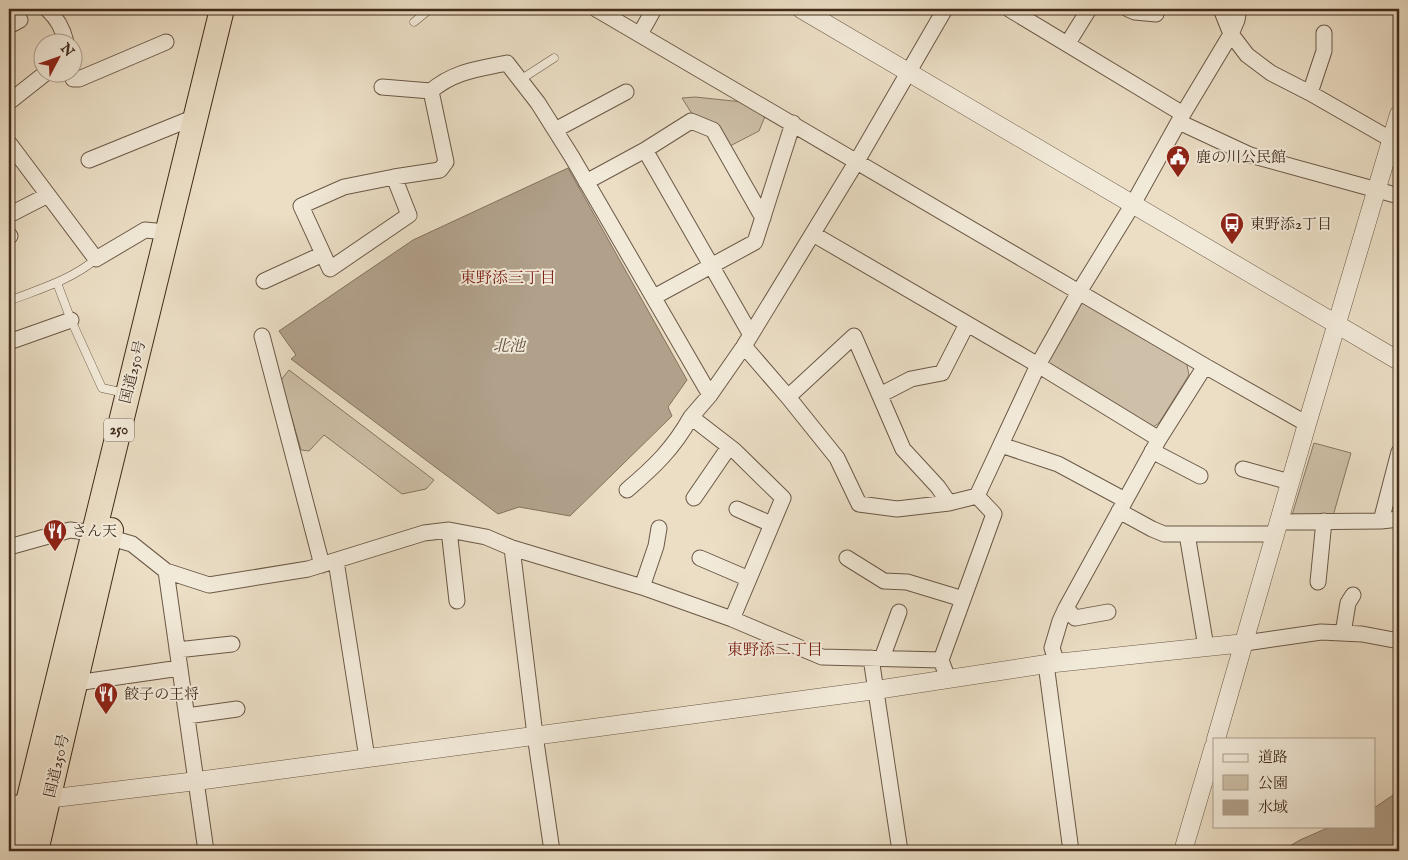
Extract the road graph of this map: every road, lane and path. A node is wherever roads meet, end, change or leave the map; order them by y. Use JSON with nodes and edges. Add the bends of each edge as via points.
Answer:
{"nodes":[{"id":1,"x":47,"y":9,"type":"edge"},
{"id":2,"x":222,"y":9,"type":"edge"},
{"id":3,"x":237,"y":9,"type":"edge"},
{"id":4,"x":430,"y":9,"type":"edge"},
{"id":5,"x":596,"y":9,"type":"edge"},
{"id":6,"x":654,"y":9,"type":"edge"},
{"id":7,"x":801,"y":9,"type":"edge"},
{"id":8,"x":945,"y":9,"type":"edge"},
{"id":9,"x":1009,"y":9,"type":"edge"},
{"id":10,"x":1089,"y":9,"type":"edge"},
{"id":11,"x":1128,"y":9,"type":"edge"},
{"id":12,"x":1221,"y":9,"type":"edge"},
{"id":13,"x":1239,"y":9,"type":"edge"},
{"id":14,"x":1156,"y":14,"type":"dead end"},
{"id":15,"x":414,"y":22,"type":"dead end"},
{"id":16,"x":63,"y":32,"type":"edge"},
{"id":17,"x":1324,"y":33,"type":"dead end"},
{"id":18,"x":640,"y":34,"type":"junction"},
{"id":19,"x":1231,"y":34,"type":"junction"},
{"id":20,"x":166,"y":42,"type":"dead end"},
{"id":21,"x":1068,"y":43,"type":"junction"},
{"id":22,"x":554,"y":58,"type":"dead end"},
{"id":23,"x":909,"y":71,"type":"junction"},
{"id":24,"x":82,"y":78,"type":"edge"},
{"id":25,"x":520,"y":80,"type":"junction"},
{"id":26,"x":34,"y":82,"type":"edge"},
{"id":27,"x":382,"y":87,"type":"dead end"},
{"id":28,"x":431,"y":91,"type":"junction"},
{"id":29,"x":626,"y":92,"type":"dead end"},
{"id":30,"x":1310,"y":93,"type":"junction"},
{"id":31,"x":9,"y":102,"type":"edge"},
{"id":32,"x":1399,"y":114,"type":"edge"},
{"id":33,"x":195,"y":117,"type":"junction"},
{"id":34,"x":1181,"y":118,"type":"junction"},
{"id":35,"x":792,"y":124,"type":"junction"},
{"id":36,"x":555,"y":130,"type":"junction"},
{"id":37,"x":1395,"y":142,"type":"edge"},
{"id":38,"x":11,"y":150,"type":"edge"},
{"id":39,"x":645,"y":150,"type":"junction"},
{"id":40,"x":89,"y":160,"type":"dead end"},
{"id":41,"x":857,"y":161,"type":"junction"},
{"id":42,"x":394,"y":177,"type":"junction"},
{"id":43,"x":586,"y":182,"type":"junction"},
{"id":44,"x":1377,"y":190,"type":"junction"},
{"id":45,"x":48,"y":195,"type":"junction"},
{"id":46,"x":1399,"y":196,"type":"edge"},
{"id":47,"x":1133,"y":204,"type":"junction"},
{"id":48,"x":9,"y":214,"type":"edge"},
{"id":49,"x":763,"y":218,"type":"junction"},
{"id":50,"x":166,"y":232,"type":"junction"},
{"id":51,"x":813,"y":234,"type":"junction"},
{"id":52,"x":323,"y":254,"type":"junction"},
{"id":53,"x":96,"y":259,"type":"junction"},
{"id":54,"x":712,"y":266,"type":"junction"},
{"id":55,"x":264,"y":281,"type":"dead end"},
{"id":56,"x":57,"y":283,"type":"junction"},
{"id":57,"x":1079,"y":292,"type":"junction"},
{"id":58,"x":654,"y":297,"type":"junction"},
{"id":59,"x":9,"y":301,"type":"edge"},
{"id":60,"x":71,"y":320,"type":"junction"},
{"id":61,"x":967,"y":324,"type":"junction"},
{"id":62,"x":1336,"y":325,"type":"junction"},
{"id":63,"x":262,"y":336,"type":"dead end"},
{"id":64,"x":10,"y":339,"type":"edge"},
{"id":65,"x":748,"y":341,"type":"junction"},
{"id":66,"x":1399,"y":361,"type":"edge"},
{"id":67,"x":1038,"y":365,"type":"junction"},
{"id":68,"x":1205,"y":366,"type":"junction"},
{"id":69,"x":128,"y":393,"type":"junction"},
{"id":70,"x":710,"y":395,"type":"junction"},
{"id":71,"x":880,"y":395,"type":"junction"},
{"id":72,"x":788,"y":396,"type":"junction"},
{"id":73,"x":691,"y":418,"type":"junction"},
{"id":74,"x":1307,"y":424,"type":"junction"},
{"id":75,"x":1001,"y":445,"type":"junction"},
{"id":76,"x":1156,"y":445,"type":"junction"},
{"id":77,"x":729,"y":447,"type":"junction"},
{"id":78,"x":1399,"y":452,"type":"edge"},
{"id":79,"x":1243,"y":469,"type":"dead end"},
{"id":80,"x":1200,"y":476,"type":"dead end"},
{"id":81,"x":1290,"y":482,"type":"junction"},
{"id":82,"x":627,"y":490,"type":"dead end"},
{"id":83,"x":977,"y":496,"type":"junction"},
{"id":84,"x":694,"y":498,"type":"dead end"},
{"id":85,"x":949,"y":502,"type":"junction"},
{"id":86,"x":1122,"y":506,"type":"junction"},
{"id":87,"x":737,"y":509,"type":"dead end"},
{"id":88,"x":1399,"y":519,"type":"edge"},
{"id":89,"x":1324,"y":521,"type":"junction"},
{"id":90,"x":1381,"y":521,"type":"junction"},
{"id":91,"x":771,"y":524,"type":"junction"},
{"id":92,"x":659,"y":528,"type":"dead end"},
{"id":93,"x":1278,"y":528,"type":"junction"},
{"id":94,"x":449,"y":530,"type":"junction"},
{"id":95,"x":1187,"y":534,"type":"junction"},
{"id":96,"x":102,"y":535,"type":"junction"},
{"id":97,"x":9,"y":547,"type":"edge"},
{"id":98,"x":512,"y":548,"type":"junction"},
{"id":99,"x":700,"y":558,"type":"dead end"},
{"id":100,"x":847,"y":558,"type":"dead end"},
{"id":101,"x":329,"y":563,"type":"junction"},
{"id":102,"x":166,"y":571,"type":"junction"},
{"id":103,"x":748,"y":579,"type":"junction"},
{"id":104,"x":1318,"y":582,"type":"dead end"},
{"id":105,"x":642,"y":587,"type":"junction"},
{"id":106,"x":1353,"y":595,"type":"dead end"},
{"id":107,"x":963,"y":599,"type":"junction"},
{"id":108,"x":457,"y":601,"type":"dead end"},
{"id":109,"x":1066,"y":608,"type":"junction"},
{"id":110,"x":899,"y":612,"type":"dead end"},
{"id":111,"x":1108,"y":612,"type":"dead end"},
{"id":112,"x":732,"y":619,"type":"junction"},
{"id":113,"x":1343,"y":633,"type":"junction"},
{"id":114,"x":1399,"y":641,"type":"edge"},
{"id":115,"x":1245,"y":642,"type":"junction"},
{"id":116,"x":232,"y":644,"type":"dead end"},
{"id":117,"x":1206,"y":647,"type":"junction"},
{"id":118,"x":177,"y":650,"type":"junction"},
{"id":119,"x":877,"y":658,"type":"junction"},
{"id":120,"x":941,"y":660,"type":"junction"},
{"id":121,"x":1052,"y":664,"type":"junction"},
{"id":122,"x":180,"y":668,"type":"junction"},
{"id":123,"x":948,"y":679,"type":"junction"},
{"id":124,"x":76,"y":683,"type":"junction"},
{"id":125,"x":876,"y":690,"type":"junction"},
{"id":126,"x":236,"y":709,"type":"dead end"},
{"id":127,"x":187,"y":716,"type":"junction"},
{"id":128,"x":535,"y":735,"type":"junction"},
{"id":129,"x":1216,"y":738,"type":"edge"},
{"id":130,"x":1213,"y":749,"type":"edge"},
{"id":131,"x":367,"y":758,"type":"junction"},
{"id":132,"x":197,"y":781,"type":"junction"},
{"id":133,"x":29,"y":801,"type":"edge"},
{"id":134,"x":9,"y":825,"type":"edge"},
{"id":135,"x":16,"y":851,"type":"edge"},
{"id":136,"x":36,"y":851,"type":"edge"},
{"id":137,"x":206,"y":851,"type":"edge"},
{"id":138,"x":552,"y":851,"type":"edge"},
{"id":139,"x":900,"y":851,"type":"edge"},
{"id":140,"x":1071,"y":851,"type":"edge"},
{"id":141,"x":1183,"y":851,"type":"edge"}],
"edges":[{"from":1,"to":16,"type":"street"},
{"from":2,"to":33,"type":"highway","name":"国道250号","number":"250"},
{"from":3,"to":96,"type":"highway","name":"国道250号","number":"250"},
{"from":4,"to":15,"type":"lane"},
{"from":5,"to":18,"type":"street"},
{"from":6,"to":18,"type":"street"},
{"from":7,"to":23,"type":"street"},
{"from":8,"to":23,"type":"street"},
{"from":9,"to":21,"type":"street"},
{"from":10,"to":21,"type":"street"},
{"from":11,"to":14,"type":"street"},
{"from":12,"to":19,"type":"street"},
{"from":13,"to":19,"type":"street"},
{"from":17,"to":30,"type":"street","via":[[1324,50]]},
{"from":18,"to":35,"type":"street"},
{"from":19,"to":30,"type":"street","via":[[1247,55],[1271,73]]},
{"from":19,"to":34,"type":"street"},
{"from":20,"to":24,"type":"street"},
{"from":21,"to":34,"type":"street"},
{"from":22,"to":25,"type":"lane"},
{"from":23,"to":41,"type":"street"},
{"from":23,"to":47,"type":"street"},
{"from":25,"to":28,"type":"street","via":[[507,63],[462,72]]},
{"from":25,"to":36,"type":"street"},
{"from":26,"to":31,"type":"street"},
{"from":27,"to":28,"type":"street"},
{"from":28,"to":42,"type":"street","via":[[446,162],[440,170]]},
{"from":29,"to":36,"type":"street"},
{"from":30,"to":37,"type":"street"},
{"from":32,"to":37,"type":"street"},
{"from":33,"to":40,"type":"street"},
{"from":33,"to":50,"type":"highway","name":"国道250号","number":"250"},
{"from":34,"to":44,"type":"street","via":[[1250,155]]},
{"from":34,"to":47,"type":"street"},
{"from":35,"to":41,"type":"street"},
{"from":35,"to":49,"type":"street"},
{"from":36,"to":43,"type":"street"},
{"from":37,"to":44,"type":"street"},
{"from":38,"to":45,"type":"street"},
{"from":39,"to":43,"type":"street"},
{"from":39,"to":49,"type":"street","via":[[690,121],[713,130]]},
{"from":39,"to":54,"type":"street"},
{"from":41,"to":51,"type":"street"},
{"from":41,"to":57,"type":"street"},
{"from":42,"to":52,"type":"street","via":[[344,187],[301,206]]},
{"from":42,"to":52,"type":"street","via":[[410,215],[330,269]]},
{"from":43,"to":58,"type":"street"},
{"from":44,"to":46,"type":"street"},
{"from":44,"to":62,"type":"street"},
{"from":45,"to":48,"type":"street"},
{"from":45,"to":53,"type":"street"},
{"from":47,"to":57,"type":"street"},
{"from":47,"to":62,"type":"street"},
{"from":49,"to":54,"type":"street","via":[[755,242]]},
{"from":50,"to":53,"type":"street","via":[[145,230]]},
{"from":50,"to":69,"type":"highway","name":"国道250号","number":"250"},
{"from":51,"to":61,"type":"street"},
{"from":51,"to":65,"type":"street"},
{"from":52,"to":55,"type":"street"},
{"from":53,"to":56,"type":"lane"},
{"from":54,"to":58,"type":"street"},
{"from":54,"to":65,"type":"street"},
{"from":56,"to":59,"type":"lane"},
{"from":56,"to":60,"type":"lane"},
{"from":57,"to":67,"type":"street"},
{"from":57,"to":68,"type":"street"},
{"from":58,"to":70,"type":"street"},
{"from":60,"to":64,"type":"street"},
{"from":60,"to":69,"type":"lane","via":[[102,388]]},
{"from":61,"to":67,"type":"street"},
{"from":61,"to":71,"type":"street","via":[[942,373],[911,379]]},
{"from":62,"to":66,"type":"street"},
{"from":62,"to":74,"type":"street"},
{"from":63,"to":101,"type":"street"},
{"from":65,"to":70,"type":"street"},
{"from":65,"to":72,"type":"street"},
{"from":67,"to":75,"type":"street"},
{"from":67,"to":76,"type":"street"},
{"from":68,"to":74,"type":"street"},
{"from":68,"to":76,"type":"street"},
{"from":69,"to":96,"type":"highway","name":"国道250号","number":"250"},
{"from":70,"to":73,"type":"street"},
{"from":71,"to":72,"type":"street","via":[[854,336]]},
{"from":71,"to":85,"type":"street","via":[[904,449]]},
{"from":72,"to":85,"type":"street","via":[[837,458],[859,504],[897,509]]},
{"from":73,"to":77,"type":"street"},
{"from":73,"to":82,"type":"street","via":[[657,464]]},
{"from":74,"to":81,"type":"street"},
{"from":75,"to":83,"type":"street"},
{"from":75,"to":86,"type":"street","via":[[1058,464]]},
{"from":76,"to":80,"type":"street"},
{"from":76,"to":86,"type":"street"},
{"from":77,"to":84,"type":"street"},
{"from":77,"to":91,"type":"street","via":[[783,498]]},
{"from":78,"to":90,"type":"street"},
{"from":79,"to":81,"type":"street"},
{"from":81,"to":93,"type":"street"},
{"from":83,"to":85,"type":"street"},
{"from":83,"to":107,"type":"street","via":[[994,514]]},
{"from":86,"to":95,"type":"street","via":[[1152,529],[1164,534]]},
{"from":86,"to":109,"type":"street"},
{"from":87,"to":91,"type":"street"},
{"from":88,"to":90,"type":"street"},
{"from":89,"to":90,"type":"street"},
{"from":89,"to":93,"type":"street"},
{"from":89,"to":104,"type":"street"},
{"from":91,"to":103,"type":"street"},
{"from":92,"to":105,"type":"street"},
{"from":93,"to":95,"type":"street"},
{"from":93,"to":115,"type":"street"},
{"from":94,"to":98,"type":"street","via":[[486,537]]},
{"from":94,"to":101,"type":"street","via":[[424,533]]},
{"from":94,"to":108,"type":"street"},
{"from":95,"to":117,"type":"street"},
{"from":96,"to":97,"type":"street","via":[[70,530]]},
{"from":96,"to":102,"type":"street","via":[[132,544]]},
{"from":96,"to":124,"type":"highway","name":"国道250号","number":"250"},
{"from":96,"to":133,"type":"highway","name":"国道250号","number":"250"},
{"from":98,"to":105,"type":"street"},
{"from":98,"to":128,"type":"street"},
{"from":99,"to":103,"type":"street"},
{"from":100,"to":107,"type":"street","via":[[884,581],[907,582]]},
{"from":101,"to":102,"type":"street","via":[[209,585]]},
{"from":101,"to":131,"type":"street"},
{"from":102,"to":118,"type":"street"},
{"from":103,"to":112,"type":"street"},
{"from":105,"to":112,"type":"street"},
{"from":106,"to":113,"type":"street","via":[[1348,602]]},
{"from":107,"to":120,"type":"street"},
{"from":109,"to":111,"type":"street","via":[[1075,618]]},
{"from":109,"to":121,"type":"street","via":[[1052,648]]},
{"from":110,"to":119,"type":"street"},
{"from":112,"to":119,"type":"street","via":[[822,657]]},
{"from":113,"to":114,"type":"street"},
{"from":113,"to":115,"type":"street","via":[[1321,632]]},
{"from":115,"to":117,"type":"street"},
{"from":115,"to":129,"type":"street"},
{"from":116,"to":118,"type":"street"},
{"from":117,"to":121,"type":"street"},
{"from":118,"to":122,"type":"street"},
{"from":119,"to":120,"type":"street"},
{"from":119,"to":125,"type":"street"},
{"from":120,"to":123,"type":"street"},
{"from":121,"to":123,"type":"street"},
{"from":121,"to":140,"type":"street"},
{"from":122,"to":124,"type":"street"},
{"from":122,"to":127,"type":"street"},
{"from":123,"to":125,"type":"street"},
{"from":124,"to":133,"type":"highway","name":"国道250号","number":"250"},
{"from":125,"to":128,"type":"street"},
{"from":125,"to":139,"type":"street"},
{"from":126,"to":127,"type":"street"},
{"from":127,"to":132,"type":"street"},
{"from":128,"to":131,"type":"street"},
{"from":128,"to":138,"type":"street"},
{"from":130,"to":141,"type":"street"},
{"from":131,"to":132,"type":"street"},
{"from":132,"to":133,"type":"street"},
{"from":132,"to":137,"type":"street"},
{"from":133,"to":134,"type":"highway","via":[[11,815]]},
{"from":133,"to":135,"type":"highway","name":"国道250号","number":"250"},
{"from":133,"to":136,"type":"highway","name":"国道250号","number":"250"}]}
